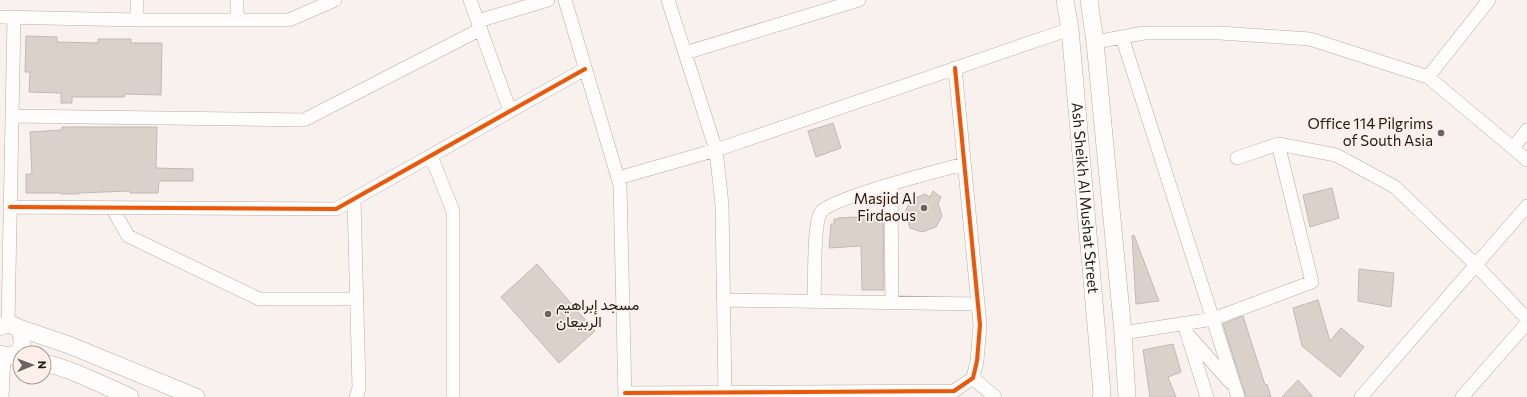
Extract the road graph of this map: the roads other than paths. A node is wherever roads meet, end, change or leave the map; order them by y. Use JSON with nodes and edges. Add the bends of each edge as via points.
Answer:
{"nodes":[{"id":1,"x":137,"y":0,"type":"edge"},
{"id":2,"x":237,"y":0,"type":"edge"},
{"id":3,"x":335,"y":0,"type":"edge"},
{"id":4,"x":470,"y":0,"type":"edge"},
{"id":5,"x":548,"y":0,"type":"edge"},
{"id":6,"x":565,"y":0,"type":"edge"},
{"id":7,"x":668,"y":0,"type":"edge"},
{"id":8,"x":859,"y":0,"type":"edge"},
{"id":9,"x":1065,"y":0,"type":"edge"},
{"id":10,"x":1089,"y":0,"type":"edge"},
{"id":11,"x":1489,"y":0,"type":"edge"},
{"id":12,"x":0,"y":17,"type":"edge"},
{"id":13,"x":14,"y":17,"type":"junction"},
{"id":14,"x":137,"y":20,"type":"junction"},
{"id":15,"x":237,"y":20,"type":"junction"},
{"id":16,"x":480,"y":25,"type":"junction"},
{"id":17,"x":1070,"y":29,"type":"junction"},
{"id":18,"x":1122,"y":37,"type":"junction"},
{"id":19,"x":1095,"y":42,"type":"junction"},
{"id":20,"x":685,"y":52,"type":"junction"},
{"id":21,"x":955,"y":68,"type":"junction"},
{"id":22,"x":585,"y":69,"type":"junction"},
{"id":23,"x":1428,"y":77,"type":"junction"},
{"id":24,"x":510,"y":111,"type":"junction"},
{"id":25,"x":12,"y":116,"type":"junction"},
{"id":26,"x":1527,"y":130,"type":"edge"},
{"id":27,"x":1278,"y":144,"type":"junction"},
{"id":28,"x":1513,"y":148,"type":"junction"},
{"id":29,"x":716,"y":150,"type":"junction"},
{"id":30,"x":431,"y":156,"type":"junction"},
{"id":31,"x":1236,"y":158,"type":"dead end"},
{"id":32,"x":1527,"y":160,"type":"edge"},
{"id":33,"x":964,"y":164,"type":"junction"},
{"id":34,"x":618,"y":178,"type":"junction"},
{"id":35,"x":891,"y":185,"type":"junction"},
{"id":36,"x":354,"y":198,"type":"junction"},
{"id":37,"x":1527,"y":206,"type":"edge"},
{"id":38,"x":10,"y":207,"type":"junction"},
{"id":39,"x":112,"y":208,"type":"junction"},
{"id":40,"x":1476,"y":265,"type":"junction"},
{"id":41,"x":356,"y":299,"type":"junction"},
{"id":42,"x":723,"y":300,"type":"junction"},
{"id":43,"x":814,"y":302,"type":"junction"},
{"id":44,"x":892,"y":303,"type":"junction"},
{"id":45,"x":978,"y":304,"type":"junction"},
{"id":46,"x":1212,"y":319,"type":"junction"},
{"id":47,"x":1527,"y":319,"type":"edge"},
{"id":48,"x":1527,"y":323,"type":"edge"},
{"id":49,"x":5,"y":325,"type":"edge"},
{"id":50,"x":1186,"y":329,"type":"junction"},
{"id":51,"x":1123,"y":333,"type":"junction"},
{"id":52,"x":7,"y":356,"type":"edge"},
{"id":53,"x":52,"y":365,"type":"edge"},
{"id":54,"x":973,"y":378,"type":"junction"},
{"id":55,"x":1236,"y":392,"type":"edge"},
{"id":56,"x":725,"y":393,"type":"junction"},
{"id":57,"x":852,"y":394,"type":"edge"},
{"id":58,"x":625,"y":395,"type":"edge"},
{"id":59,"x":2,"y":397,"type":"edge"},
{"id":60,"x":130,"y":397,"type":"edge"},
{"id":61,"x":196,"y":397,"type":"edge"},
{"id":62,"x":356,"y":397,"type":"edge"},
{"id":63,"x":454,"y":397,"type":"edge"},
{"id":64,"x":995,"y":397,"type":"edge"},
{"id":65,"x":1101,"y":397,"type":"edge"},
{"id":66,"x":1127,"y":397,"type":"edge"},
{"id":67,"x":1207,"y":397,"type":"edge"},
{"id":68,"x":1361,"y":397,"type":"edge"},
{"id":69,"x":1462,"y":397,"type":"edge"}],
"edges":[{"from":1,"to":14,"type":"street"},
{"from":2,"to":15,"type":"street"},
{"from":3,"to":15,"type":"street","via":[[289,20]]},
{"from":4,"to":16,"type":"street"},
{"from":5,"to":16,"type":"street"},
{"from":6,"to":22,"type":"street"},
{"from":7,"to":20,"type":"street"},
{"from":8,"to":20,"type":"street"},
{"from":9,"to":17,"type":"street","name":"Ash Sheikh Al Mushat Street"},
{"from":10,"to":19,"type":"street","name":"Ash Sheikh Al Mushat Street"},
{"from":11,"to":23,"type":"street"},
{"from":12,"to":13,"type":"street"},
{"from":13,"to":14,"type":"street"},
{"from":13,"to":25,"type":"street"},
{"from":14,"to":15,"type":"street"},
{"from":16,"to":24,"type":"street"},
{"from":16,"to":25,"type":"street","via":[[304,120]]},
{"from":17,"to":21,"type":"street"},
{"from":17,"to":65,"type":"street","name":"Ash Sheikh Al Mushat Street"},
{"from":18,"to":19,"type":"street"},
{"from":18,"to":23,"type":"street","via":[[1144,33],[1220,33],[1310,39]]},
{"from":18,"to":46,"type":"street"},
{"from":19,"to":51,"type":"street","name":"Ash Sheikh Al Mushat Street"},
{"from":20,"to":29,"type":"street"},
{"from":21,"to":29,"type":"street"},
{"from":21,"to":33,"type":"street"},
{"from":22,"to":24,"type":"street"},
{"from":22,"to":34,"type":"street"},
{"from":23,"to":28,"type":"street"},
{"from":24,"to":30,"type":"street"},
{"from":25,"to":38,"type":"street"},
{"from":26,"to":28,"type":"street"},
{"from":27,"to":31,"type":"street"},
{"from":27,"to":40,"type":"street","via":[[1336,155],[1395,187]]},
{"from":27,"to":46,"type":"street","via":[[1312,282]]},
{"from":28,"to":32,"type":"street"},
{"from":29,"to":34,"type":"street"},
{"from":29,"to":42,"type":"street","via":[[722,205]]},
{"from":30,"to":36,"type":"street"},
{"from":30,"to":63,"type":"street","via":[[453,211]]},
{"from":33,"to":35,"type":"street"},
{"from":33,"to":45,"type":"street"},
{"from":34,"to":58,"type":"street"},
{"from":35,"to":43,"type":"street","via":[[844,198],[821,211],[816,224]]},
{"from":35,"to":44,"type":"street"},
{"from":36,"to":39,"type":"street","via":[[336,209]]},
{"from":36,"to":41,"type":"street"},
{"from":37,"to":40,"type":"street"},
{"from":38,"to":39,"type":"street"},
{"from":38,"to":49,"type":"street"},
{"from":39,"to":41,"type":"street","via":[[128,236],[259,299]]},
{"from":40,"to":47,"type":"street"},
{"from":40,"to":68,"type":"street"},
{"from":41,"to":62,"type":"street","via":[[359,388]]},
{"from":42,"to":43,"type":"street"},
{"from":42,"to":56,"type":"street"},
{"from":43,"to":44,"type":"street"},
{"from":44,"to":45,"type":"street"},
{"from":45,"to":54,"type":"street","via":[[980,325]]},
{"from":46,"to":50,"type":"street"},
{"from":46,"to":55,"type":"street"},
{"from":48,"to":69,"type":"street"},
{"from":49,"to":52,"type":"street","via":[[22,333],[23,343],[18,352]]},
{"from":49,"to":61,"type":"street","via":[[69,345]]},
{"from":50,"to":51,"type":"street"},
{"from":50,"to":55,"type":"street"},
{"from":50,"to":67,"type":"street"},
{"from":51,"to":66,"type":"street","name":"Ash Sheikh Al Mushat Street"},
{"from":52,"to":59,"type":"street"},
{"from":53,"to":60,"type":"street"},
{"from":54,"to":57,"type":"street","via":[[954,391]]},
{"from":54,"to":64,"type":"street"},
{"from":56,"to":57,"type":"street"},
{"from":56,"to":58,"type":"street"}]}
